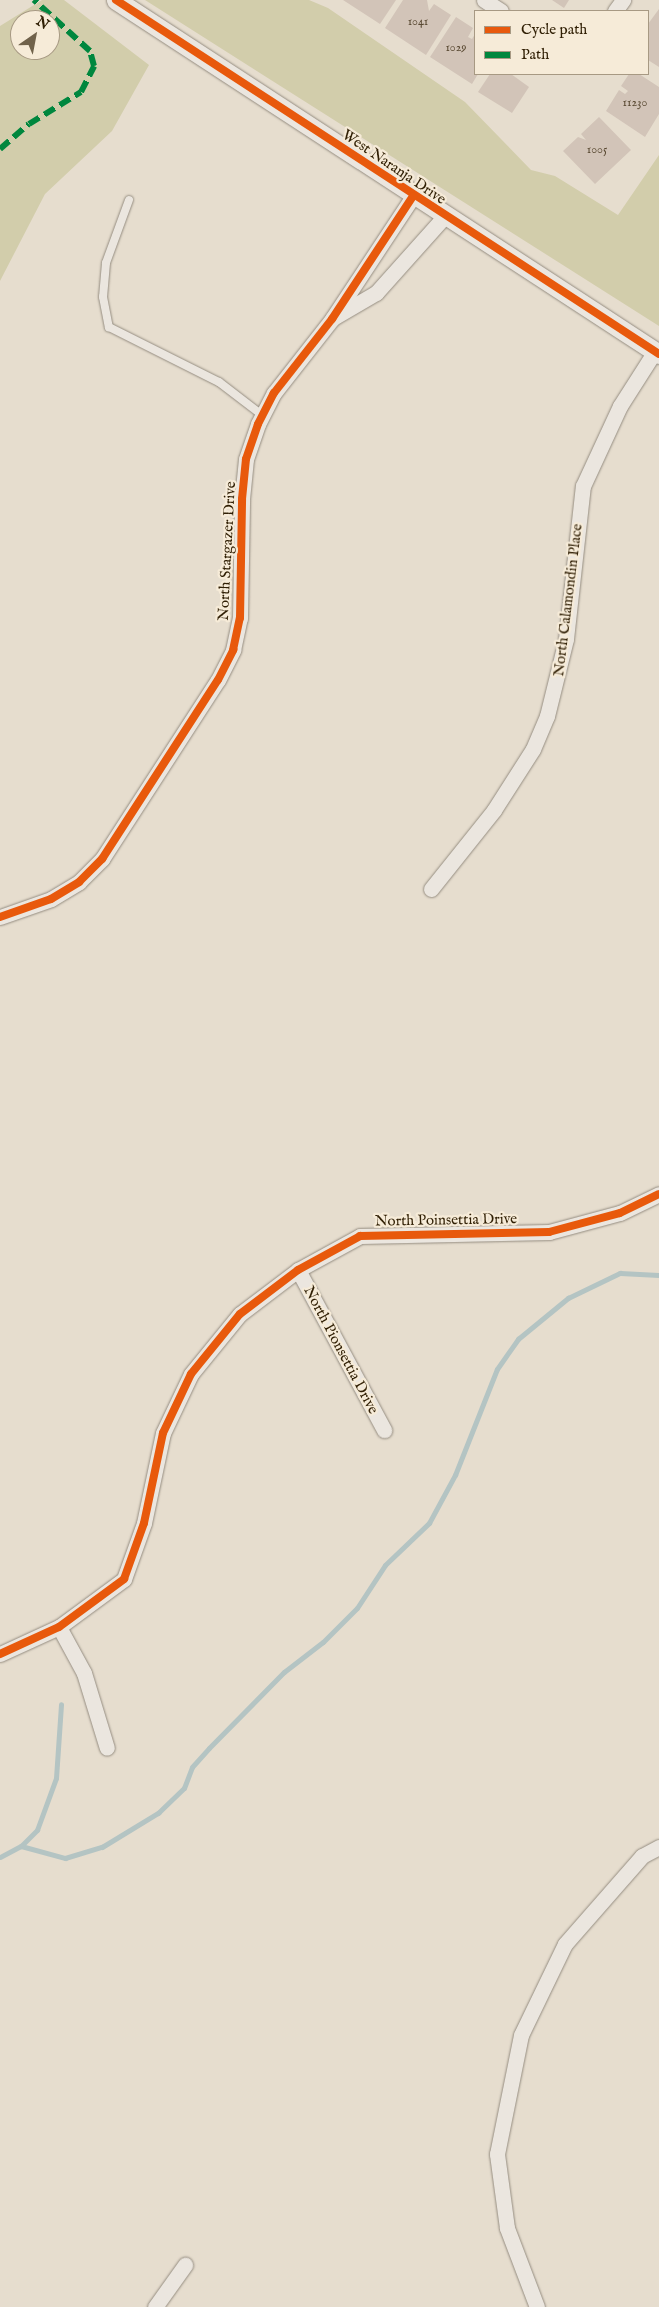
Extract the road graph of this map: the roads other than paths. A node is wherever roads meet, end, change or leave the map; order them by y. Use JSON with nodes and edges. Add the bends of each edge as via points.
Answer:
{"nodes":[{"id":1,"x":116,"y":0,"type":"edge"},
{"id":2,"x":484,"y":0,"type":"edge"},
{"id":3,"x":500,"y":10,"type":"edge"},
{"id":4,"x":413,"y":196,"type":"junction"},
{"id":5,"x":129,"y":200,"type":"dead end"},
{"id":6,"x":444,"y":217,"type":"junction"},
{"id":7,"x":332,"y":319,"type":"junction"},
{"id":8,"x":657,"y":352,"type":"edge"},
{"id":9,"x":262,"y":415,"type":"junction"},
{"id":10,"x":430,"y":889,"type":"dead end"},
{"id":11,"x":0,"y":917,"type":"edge"},
{"id":12,"x":659,"y":1194,"type":"edge"},
{"id":13,"x":298,"y":1270,"type":"junction"},
{"id":14,"x":384,"y":1430,"type":"dead end"},
{"id":15,"x":59,"y":1627,"type":"junction"},
{"id":16,"x":0,"y":1654,"type":"edge"},
{"id":17,"x":107,"y":1748,"type":"dead end"},
{"id":18,"x":659,"y":1847,"type":"edge"},
{"id":19,"x":185,"y":2265,"type":"dead end"},
{"id":20,"x":155,"y":2307,"type":"edge"},
{"id":21,"x":537,"y":2307,"type":"edge"}],
"edges":[{"from":1,"to":4,"type":"street","name":"West Naranja Drive"},
{"from":2,"to":3,"type":"street"},
{"from":4,"to":6,"type":"street","name":"West Naranja Drive"},
{"from":4,"to":7,"type":"street","name":"North Stargazer Drive"},
{"from":5,"to":9,"type":"lane","via":[[106,263],[103,297],[110,327],[219,382]]},
{"from":6,"to":7,"type":"street","name":"North Stargazer Drive","via":[[376,293]]},
{"from":6,"to":8,"type":"street","name":"West Naranja Drive"},
{"from":7,"to":9,"type":"street","name":"North Stargazer Drive","via":[[294,364]]},
{"from":8,"to":10,"type":"street","name":"North Calamondin Place","via":[[620,406],[584,486],[566,639],[547,716],[533,749],[494,810]]},
{"from":9,"to":11,"type":"street","name":"North Stargazer Drive","via":[[246,459],[240,618],[233,650],[218,680],[102,859],[79,882],[51,899]]},
{"from":12,"to":13,"type":"street","name":"North Poinsettia Drive","via":[[620,1213],[549,1232],[360,1236]]},
{"from":13,"to":14,"type":"street","name":"North Pionsettia Drive"},
{"from":13,"to":15,"type":"street","name":"North Poinsettia Drive","via":[[240,1314],[191,1374],[163,1433],[144,1523],[124,1580]]},
{"from":15,"to":16,"type":"street","name":"North Poinsettia Drive"},
{"from":15,"to":17,"type":"street","via":[[84,1673]]},
{"from":18,"to":21,"type":"street","via":[[642,1856],[565,1944],[521,2035],[497,2154],[507,2228]]},
{"from":19,"to":20,"type":"street"}]}
